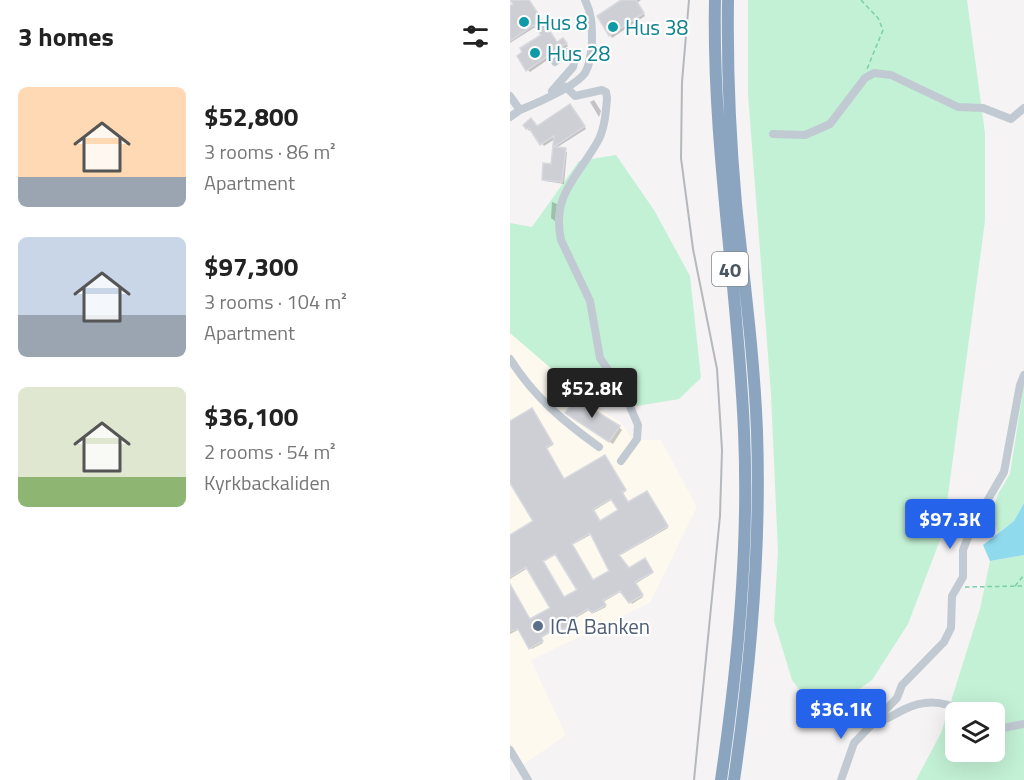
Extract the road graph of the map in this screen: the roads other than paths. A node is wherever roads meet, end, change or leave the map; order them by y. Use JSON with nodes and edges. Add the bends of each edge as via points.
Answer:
{"nodes":[{"id":1,"x":585,"y":0,"type":"edge"},
{"id":2,"x":715,"y":0,"type":"edge"},
{"id":3,"x":728,"y":0,"type":"edge"},
{"id":4,"x":555,"y":62,"type":"dead end"},
{"id":5,"x":566,"y":87,"type":"junction"},
{"id":6,"x":553,"y":93,"type":"junction"},
{"id":7,"x":510,"y":96,"type":"edge"},
{"id":8,"x":1024,"y":108,"type":"edge"},
{"id":9,"x":520,"y":110,"type":"junction"},
{"id":10,"x":510,"y":117,"type":"edge"},
{"id":11,"x":773,"y":134,"type":"dead end"},
{"id":12,"x":510,"y":359,"type":"edge"},
{"id":13,"x":1024,"y":375,"type":"edge"},
{"id":14,"x":598,"y":447,"type":"dead end"},
{"id":15,"x":621,"y":461,"type":"dead end"},
{"id":16,"x":897,"y":698,"type":"junction"},
{"id":17,"x":945,"y":704,"type":"edge"},
{"id":18,"x":906,"y":708,"type":"junction"},
{"id":19,"x":875,"y":722,"type":"junction"},
{"id":20,"x":1024,"y":724,"type":"edge"},
{"id":21,"x":1005,"y":728,"type":"edge"},
{"id":22,"x":510,"y":750,"type":"edge"},
{"id":23,"x":721,"y":777,"type":"edge"},
{"id":24,"x":528,"y":780,"type":"edge"},
{"id":25,"x":736,"y":780,"type":"edge"},
{"id":26,"x":841,"y":780,"type":"edge"}],
"edges":[{"from":1,"to":5,"type":"street","via":[[592,26],[591,58],[585,73]]},
{"from":2,"to":23,"type":"highway","number":"40","via":[[718,123],[740,366],[746,491],[738,638]]},
{"from":3,"to":25,"type":"highway","number":"40","via":[[731,121],[753,365],[758,491],[756,586]]},
{"from":4,"to":6,"type":"street","via":[[567,52],[576,55],[573,67],[551,90]]},
{"from":5,"to":6,"type":"street"},
{"from":5,"to":15,"type":"street","via":[[575,96],[602,90],[607,98],[599,138],[563,195],[559,230],[590,301],[600,358],[638,425],[637,439]]},
{"from":6,"to":9,"type":"street"},
{"from":7,"to":9,"type":"street"},
{"from":8,"to":11,"type":"street","via":[[1007,118],[983,108],[958,107],[891,75],[874,73],[830,124],[805,135]]},
{"from":9,"to":10,"type":"street"},
{"from":12,"to":14,"type":"street","via":[[526,386],[558,418]]},
{"from":13,"to":16,"type":"street","via":[[1004,472],[963,550],[963,577],[952,596],[951,628],[944,642],[902,685]]},
{"from":16,"to":18,"type":"street"},
{"from":16,"to":19,"type":"street"},
{"from":17,"to":18,"type":"street","via":[[939,701]]},
{"from":18,"to":19,"type":"street","via":[[889,720]]},
{"from":19,"to":26,"type":"street","via":[[854,743]]},
{"from":20,"to":21,"type":"street"},
{"from":22,"to":24,"type":"street"}]}
